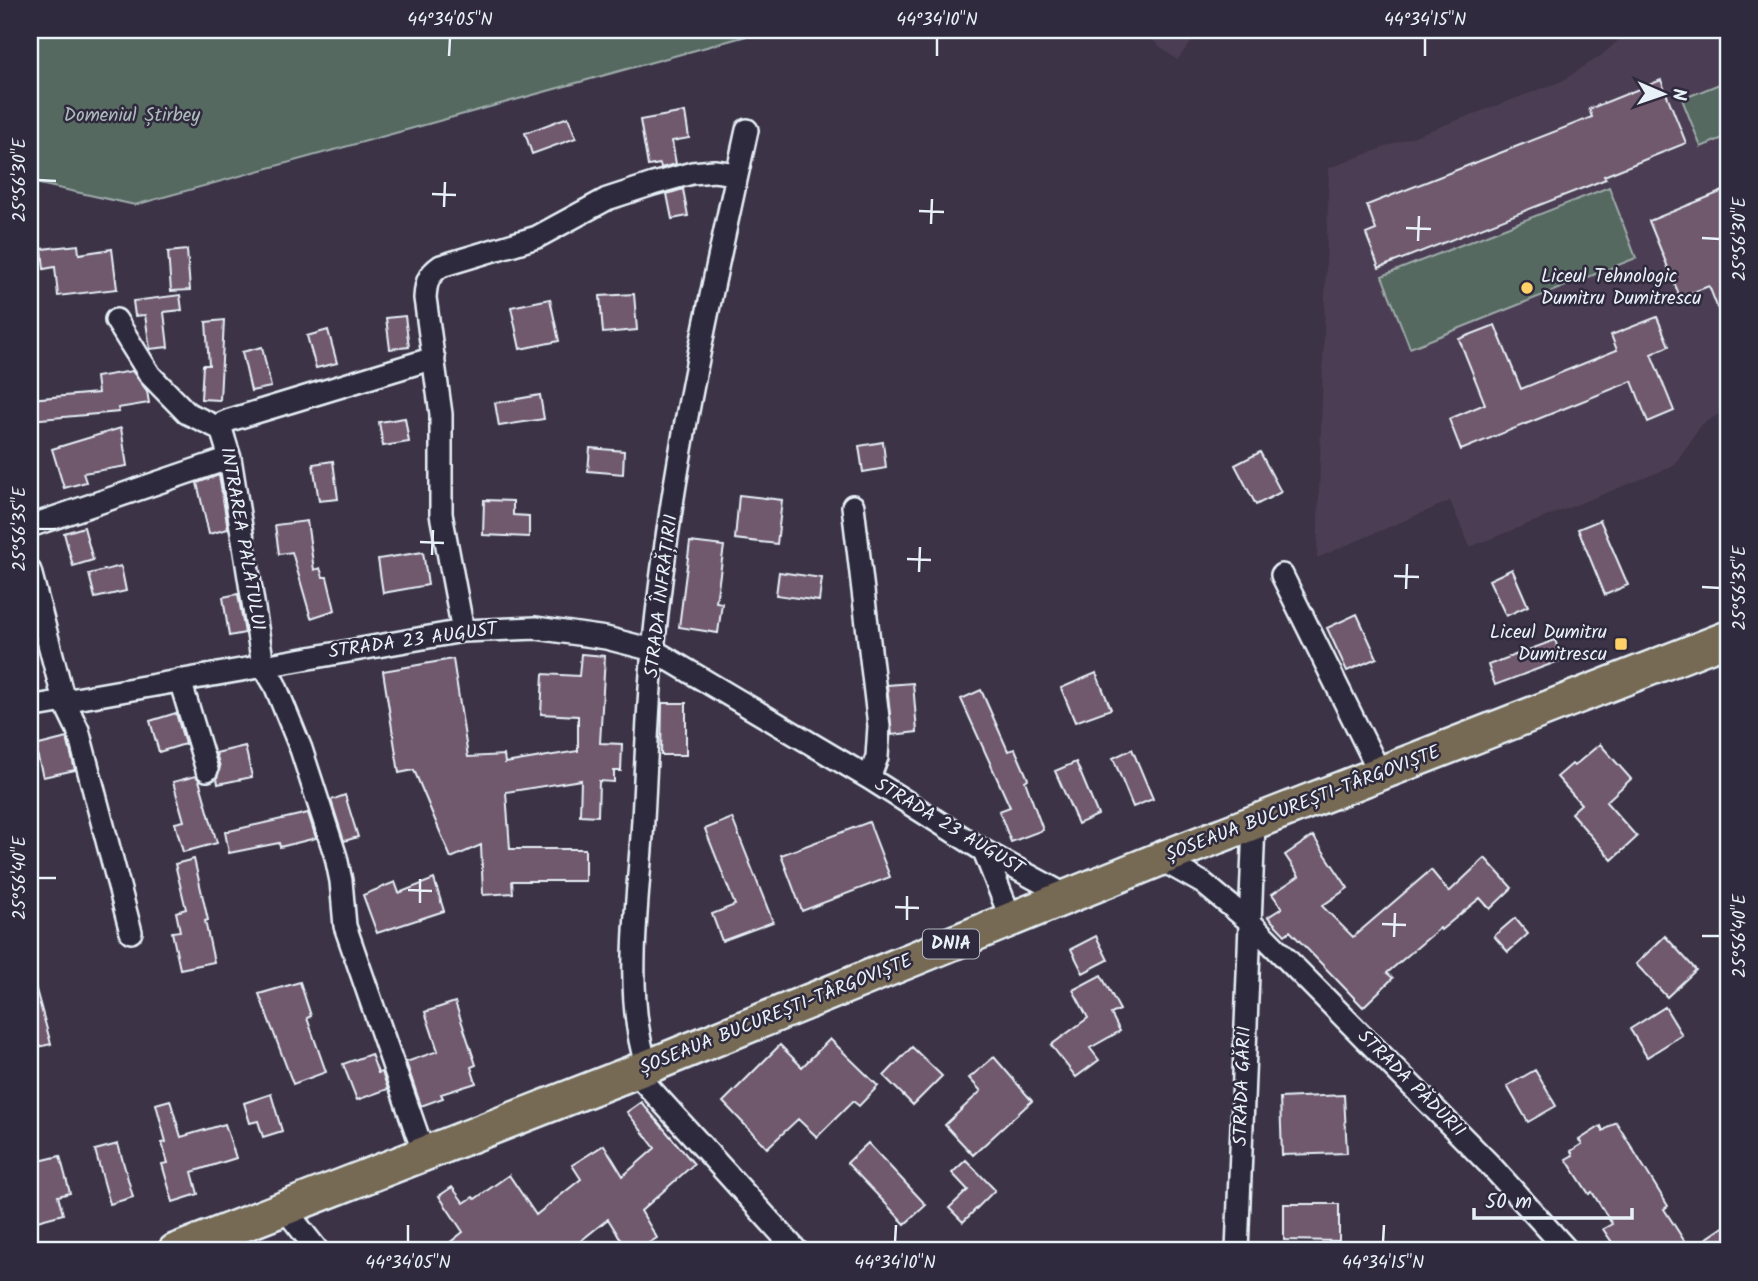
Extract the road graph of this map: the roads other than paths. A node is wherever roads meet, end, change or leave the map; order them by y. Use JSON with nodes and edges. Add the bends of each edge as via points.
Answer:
{"nodes":[{"id":1,"x":747,"y":130,"type":"dead end"},
{"id":2,"x":737,"y":174,"type":"junction"},
{"id":3,"x":116,"y":320,"type":"dead end"},
{"id":4,"x":434,"y":358,"type":"junction"},
{"id":5,"x":221,"y":429,"type":"junction"},
{"id":6,"x":230,"y":458,"type":"junction"},
{"id":7,"x":853,"y":506,"type":"dead end"},
{"id":8,"x":30,"y":526,"type":"edge"},
{"id":9,"x":30,"y":571,"type":"edge"},
{"id":10,"x":1282,"y":575,"type":"dead end"},
{"id":11,"x":463,"y":631,"type":"junction"},
{"id":12,"x":1728,"y":638,"type":"edge"},
{"id":13,"x":653,"y":650,"type":"junction"},
{"id":14,"x":263,"y":665,"type":"junction"},
{"id":15,"x":180,"y":680,"type":"junction"},
{"id":16,"x":64,"y":701,"type":"junction"},
{"id":17,"x":30,"y":707,"type":"edge"},
{"id":18,"x":207,"y":770,"type":"dead end"},
{"id":19,"x":1381,"y":775,"type":"junction"},
{"id":20,"x":869,"y":778,"type":"junction"},
{"id":21,"x":1254,"y":824,"type":"junction"},
{"id":22,"x":984,"y":851,"type":"junction"},
{"id":23,"x":1160,"y":859,"type":"junction"},
{"id":24,"x":1067,"y":897,"type":"junction"},
{"id":25,"x":1011,"y":919,"type":"junction"},
{"id":26,"x":1249,"y":921,"type":"junction"},
{"id":27,"x":131,"y":932,"type":"dead end"},
{"id":28,"x":641,"y":1070,"type":"junction"},
{"id":29,"x":424,"y":1154,"type":"junction"},
{"id":30,"x":285,"y":1209,"type":"junction"},
{"id":31,"x":175,"y":1251,"type":"edge"},
{"id":32,"x":318,"y":1251,"type":"edge"},
{"id":33,"x":797,"y":1251,"type":"edge"},
{"id":34,"x":1237,"y":1251,"type":"edge"},
{"id":35,"x":1568,"y":1251,"type":"edge"}],
"edges":[{"from":1,"to":2,"type":"street","name":"STRADA ÎNFRĂȚIRII"},
{"from":2,"to":4,"type":"street","via":[[692,173],[653,184],[607,199],[537,237],[441,266],[426,283]]},
{"from":2,"to":13,"type":"street","name":"STRADA ÎNFRĂȚIRII","via":[[687,416]]},
{"from":3,"to":5,"type":"street","via":[[150,375],[187,413]]},
{"from":4,"to":5,"type":"street","name":"INTRAREA PALATULUI","via":[[230,420]]},
{"from":4,"to":11,"type":"street","via":[[441,414],[441,514]]},
{"from":5,"to":6,"type":"street","name":"INTRAREA PALATULUI"},
{"from":6,"to":8,"type":"street"},
{"from":6,"to":14,"type":"street","name":"INTRAREA PALATULUI"},
{"from":7,"to":20,"type":"street","via":[[879,726],[877,757]]},
{"from":9,"to":16,"type":"street"},
{"from":10,"to":19,"type":"street"},
{"from":11,"to":13,"type":"street","name":"STRADA 23 AUGUST","via":[[536,628]]},
{"from":11,"to":14,"type":"street","name":"STRADA 23 AUGUST"},
{"from":12,"to":19,"type":"main road","name":"ȘOSEAUA BUCUREȘTI-TÂRGOVIȘTE","number":"DN1A"},
{"from":13,"to":20,"type":"street","name":"STRADA 23 AUGUST"},
{"from":13,"to":28,"type":"street","name":"STRADA ÎNFRĂȚIRII","via":[[636,934],[635,1021]]},
{"from":14,"to":15,"type":"street","name":"STRADA 23 AUGUST"},
{"from":14,"to":29,"type":"street","name":"INTRAREA PALATULUI","via":[[301,749],[336,857],[345,926]]},
{"from":15,"to":16,"type":"street","name":"STRADA 23 AUGUST"},
{"from":15,"to":18,"type":"street"},
{"from":16,"to":17,"type":"street","name":"STRADA 23 AUGUST"},
{"from":16,"to":27,"type":"street","via":[[78,730]]},
{"from":19,"to":21,"type":"main road","name":"ȘOSEAUA BUCUREȘTI-TÂRGOVIȘTE","number":"DN1A"},
{"from":20,"to":22,"type":"street","name":"STRADA 23 AUGUST"},
{"from":21,"to":23,"type":"main road","name":"ȘOSEAUA BUCUREȘTI-TÂRGOVIȘTE","number":"DN1A"},
{"from":21,"to":26,"type":"street","name":"STRADA GĂRII"},
{"from":22,"to":24,"type":"street","name":"STRADA 23 AUGUST"},
{"from":22,"to":25,"type":"street"},
{"from":23,"to":24,"type":"main road","name":"ȘOSEAUA BUCUREȘTI-TÂRGOVIȘTE","number":"DN1A"},
{"from":23,"to":26,"type":"street","name":"STRADA PĂDURII","via":[[1203,883]]},
{"from":24,"to":25,"type":"main road","name":"ȘOSEAUA BUCUREȘTI-TÂRGOVIȘTE","number":"DN1A"},
{"from":25,"to":28,"type":"main road","name":"ȘOSEAUA BUCUREȘTI-TÂRGOVIȘTE","number":"DN1A"},
{"from":26,"to":34,"type":"street","name":"STRADA GĂRII"},
{"from":26,"to":35,"type":"street","name":"STRADA PĂDURII","via":[[1492,1167]]},
{"from":28,"to":29,"type":"main road","name":"ȘOSEAUA BUCUREȘTI-TÂRGOVIȘTE","number":"DN1A"},
{"from":28,"to":33,"type":"street","name":"STRADA ÎNFRĂȚIRII"},
{"from":29,"to":30,"type":"main road","name":"ȘOSEAUA BUCUREȘTI-TÂRGOVIȘTE","number":"DN1A"},
{"from":30,"to":31,"type":"main road","name":"ȘOSEAUA BUCUREȘTI-TÂRGOVIȘTE","number":"DN1A"},
{"from":30,"to":32,"type":"street"}]}
